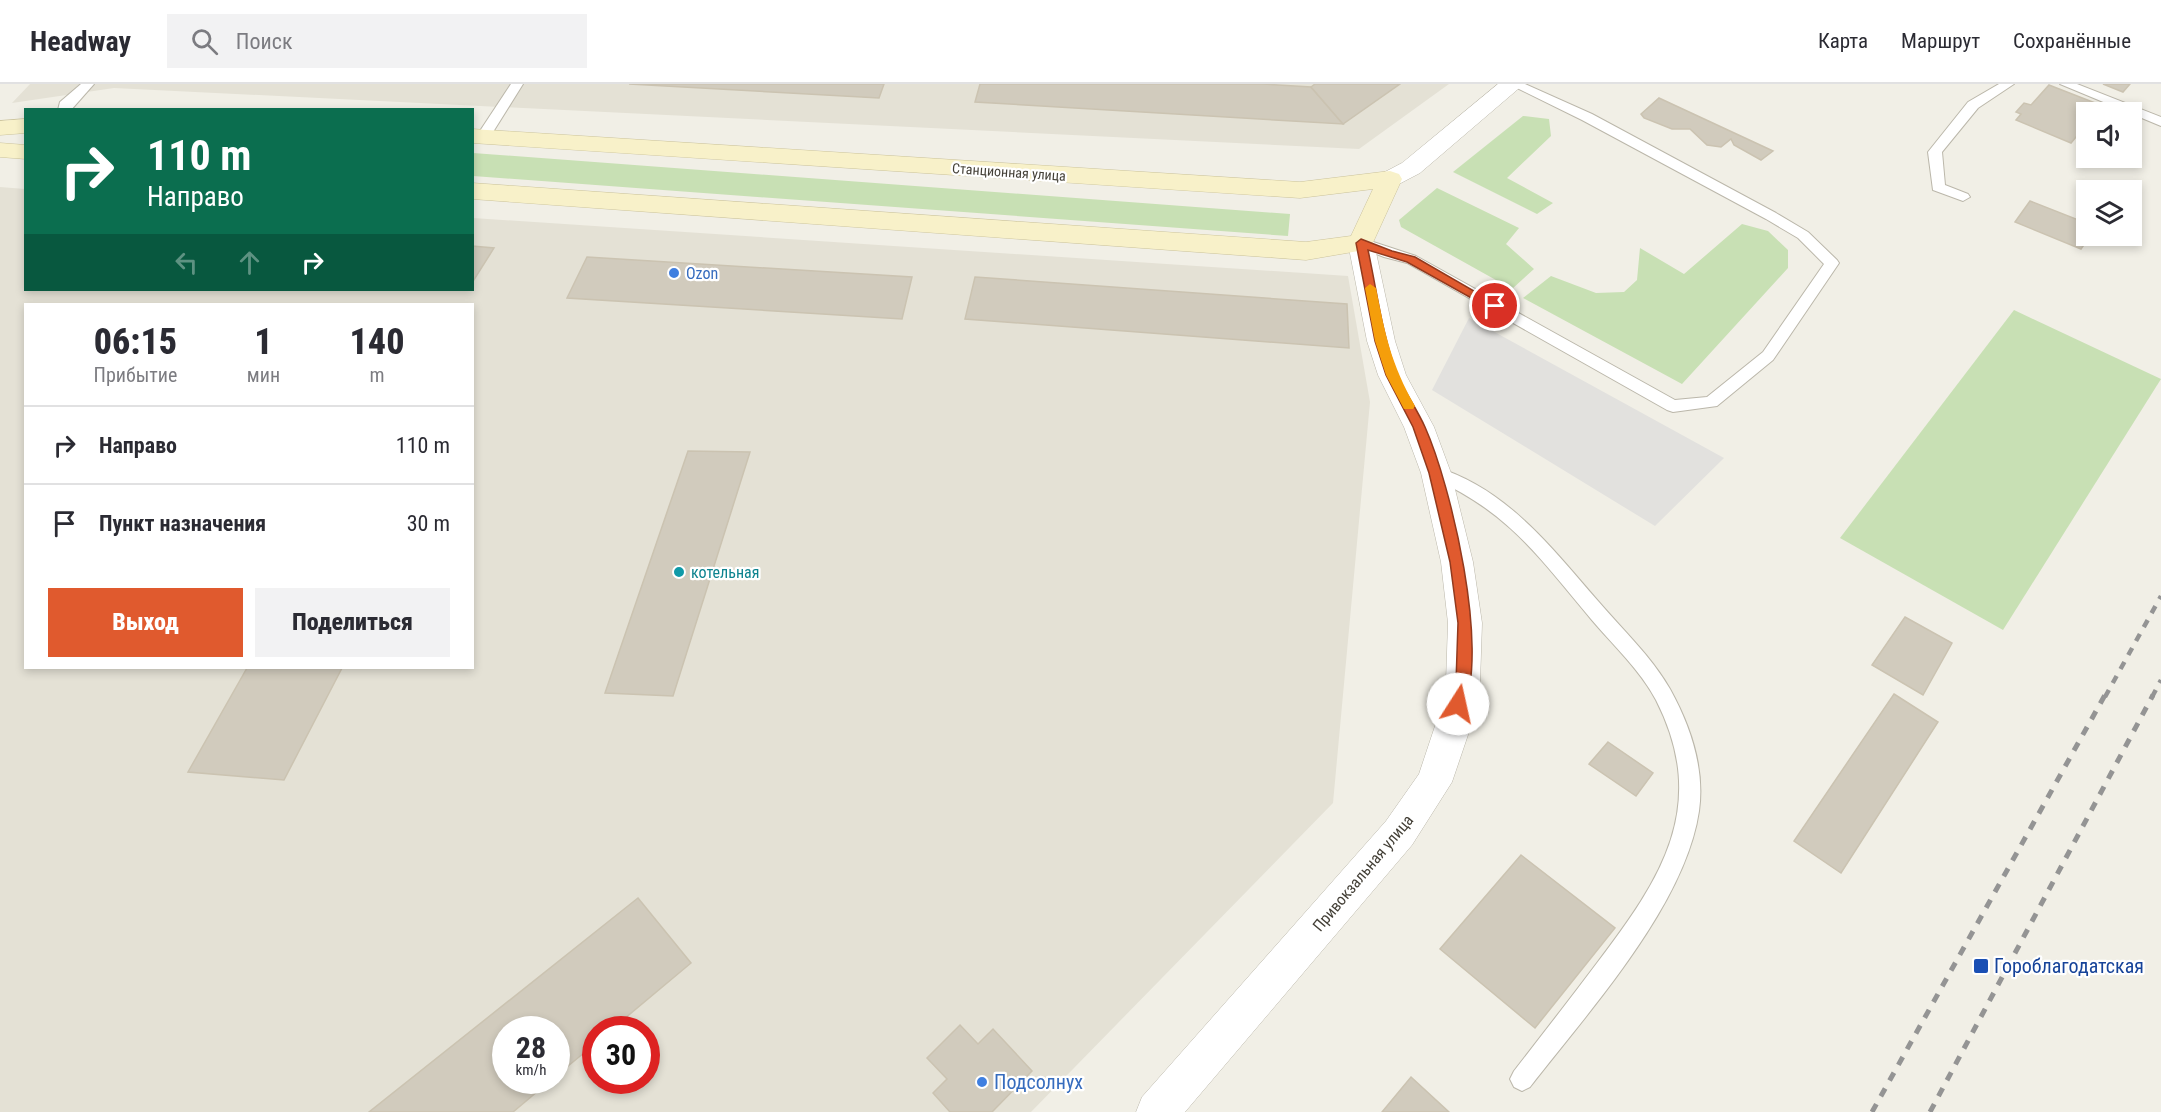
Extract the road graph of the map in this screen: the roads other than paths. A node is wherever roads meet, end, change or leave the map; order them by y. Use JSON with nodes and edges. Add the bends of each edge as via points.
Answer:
{"nodes":[{"id":1,"x":88,"y":84,"type":"edge"},
{"id":2,"x":517,"y":84,"type":"edge"},
{"id":3,"x":1513,"y":84,"type":"edge"},
{"id":4,"x":2008,"y":84,"type":"edge"},
{"id":5,"x":2066,"y":84,"type":"edge"},
{"id":6,"x":64,"y":108,"type":"edge"},
{"id":7,"x":2161,"y":122,"type":"edge"},
{"id":8,"x":24,"y":126,"type":"edge"},
{"id":9,"x":0,"y":128,"type":"edge"},
{"id":10,"x":478,"y":136,"type":"edge"},
{"id":11,"x":0,"y":150,"type":"edge"},
{"id":12,"x":24,"y":152,"type":"edge"},
{"id":13,"x":1390,"y":179,"type":"junction"},
{"id":14,"x":474,"y":191,"type":"edge"},
{"id":15,"x":1963,"y":197,"type":"dead end"},
{"id":16,"x":1361,"y":243,"type":"junction"},
{"id":17,"x":1436,"y":473,"type":"junction"},
{"id":18,"x":1522,"y":1079,"type":"dead end"},
{"id":19,"x":1157,"y":1112,"type":"edge"}],
"edges":[{"from":1,"to":6,"type":"lane"},
{"from":2,"to":10,"type":"lane"},
{"from":3,"to":13,"type":"street","name":"Станционная улица","via":[[1410,168]]},
{"from":3,"to":16,"type":"lane","via":[[1587,117],[1771,216],[1803,234],[1832,262],[1768,356],[1711,402],[1673,406],[1411,260]]},
{"from":4,"to":15,"type":"lane","via":[[1972,105],[1935,152],[1938,187]]},
{"from":5,"to":7,"type":"lane"},
{"from":8,"to":9,"type":"street"},
{"from":10,"to":13,"type":"street","name":"Станционная улица","via":[[1300,190]]},
{"from":11,"to":12,"type":"street"},
{"from":13,"to":16,"type":"street"},
{"from":14,"to":16,"type":"street","via":[[1306,251]]},
{"from":16,"to":17,"type":"street","name":"Привокзальная улица","via":[[1392,375],[1419,427]]},
{"from":17,"to":18,"type":"lane","via":[[1497,506],[1554,563],[1663,695],[1690,766],[1684,836],[1654,905]]},
{"from":17,"to":19,"type":"street","name":"Привокзальная улица","via":[[1457,562],[1465,623],[1463,682],[1434,782],[1399,833]]}]}
